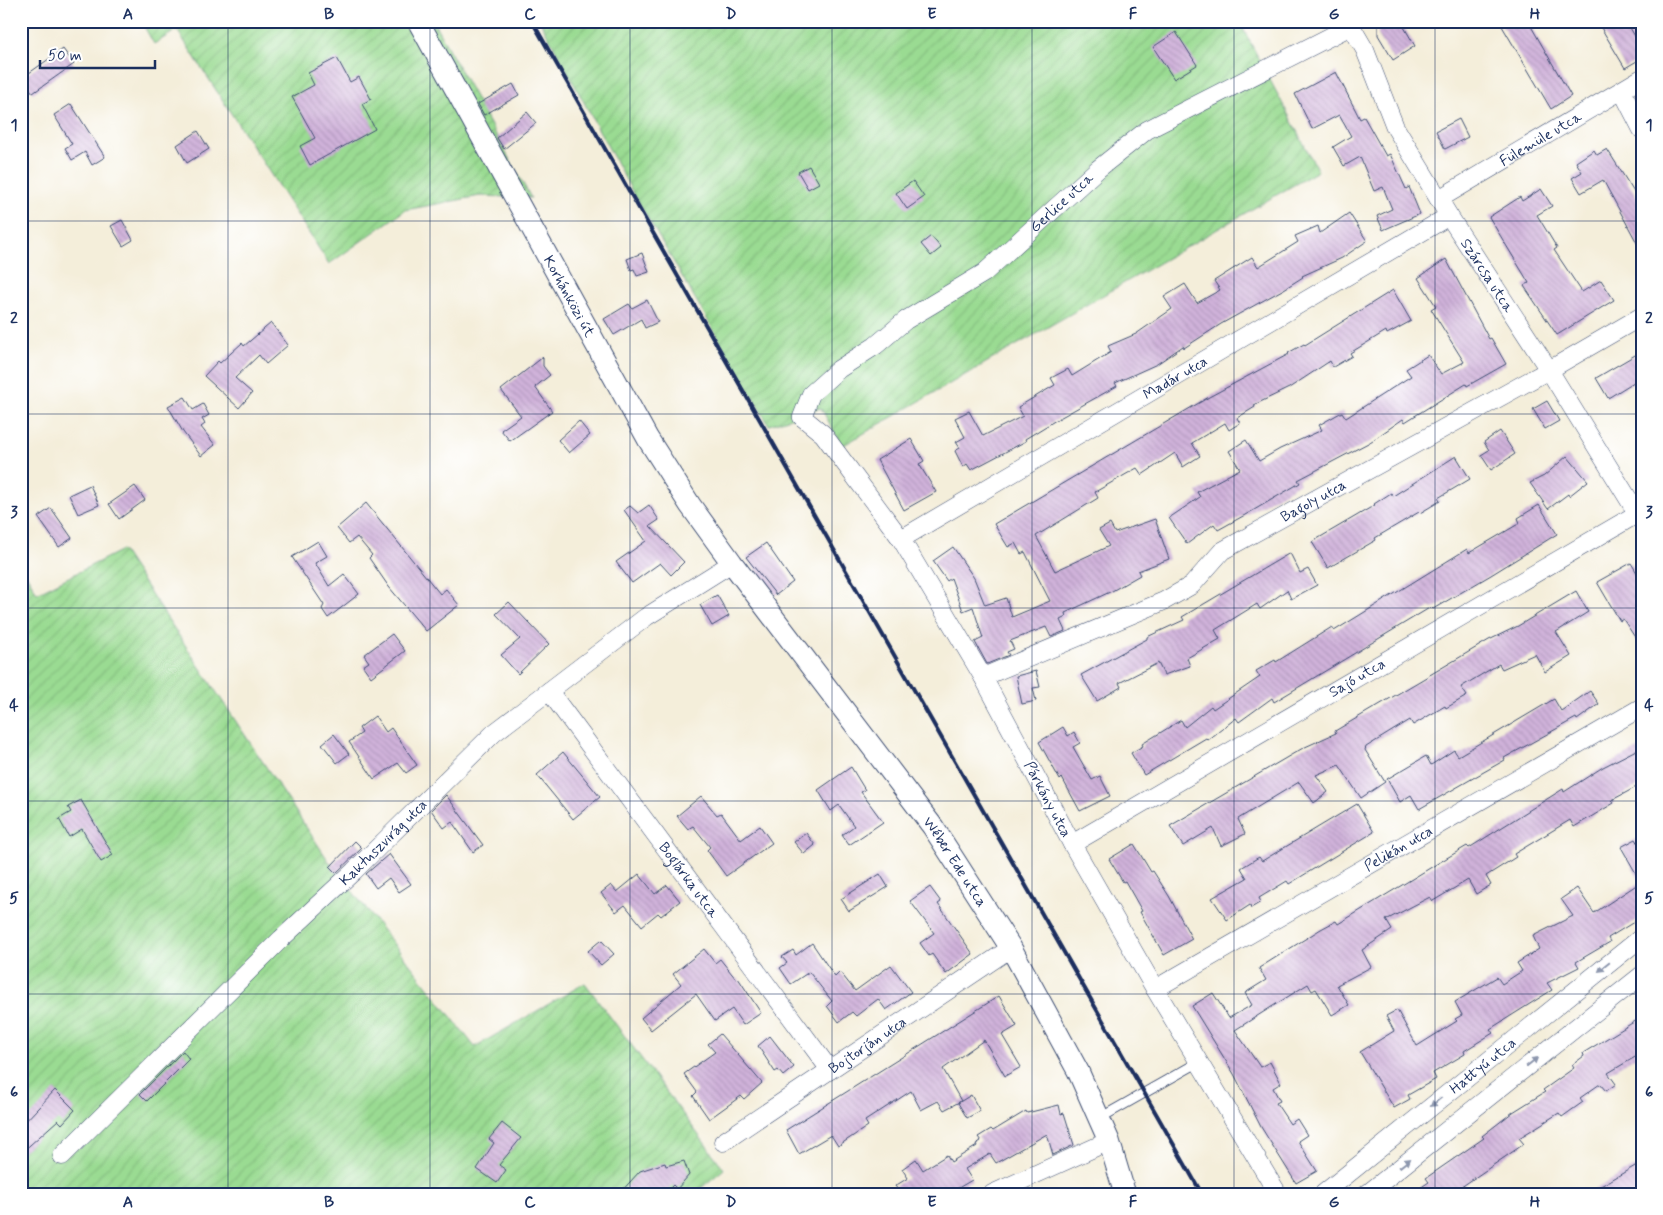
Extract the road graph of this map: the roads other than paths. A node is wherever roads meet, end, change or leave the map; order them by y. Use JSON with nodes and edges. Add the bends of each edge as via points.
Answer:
{"nodes":[{"id":1,"x":418,"y":21,"type":"edge"},
{"id":2,"x":1351,"y":24,"type":"edge"},
{"id":3,"x":1642,"y":78,"type":"edge"},
{"id":4,"x":1622,"y":91,"type":"junction"},
{"id":5,"x":1642,"y":130,"type":"edge"},
{"id":6,"x":1439,"y":199,"type":"junction"},
{"id":7,"x":1449,"y":216,"type":"junction"},
{"id":8,"x":1642,"y":316,"type":"edge"},
{"id":9,"x":1549,"y":370,"type":"junction"},
{"id":10,"x":802,"y":417,"type":"joint"},
{"id":11,"x":1640,"y":516,"type":"edge"},
{"id":12,"x":901,"y":539,"type":"junction"},
{"id":13,"x":732,"y":563,"type":"junction"},
{"id":14,"x":982,"y":677,"type":"junction"},
{"id":15,"x":549,"y":691,"type":"junction"},
{"id":16,"x":1642,"y":707,"type":"edge"},
{"id":17,"x":1072,"y":844,"type":"junction"},
{"id":18,"x":1642,"y":937,"type":"edge"},
{"id":19,"x":1011,"y":948,"type":"junction"},
{"id":20,"x":1642,"y":975,"type":"edge"},
{"id":21,"x":1155,"y":989,"type":"junction"},
{"id":22,"x":1199,"y":1062,"type":"junction"},
{"id":23,"x":830,"y":1070,"type":"junction"},
{"id":24,"x":1099,"y":1118,"type":"junction"},
{"id":25,"x":1109,"y":1141,"type":"junction"},
{"id":26,"x":722,"y":1142,"type":"dead end"},
{"id":27,"x":62,"y":1156,"type":"dead end"},
{"id":28,"x":992,"y":1194,"type":"edge"},
{"id":29,"x":1125,"y":1194,"type":"edge"},
{"id":30,"x":1278,"y":1194,"type":"edge"},
{"id":31,"x":1323,"y":1194,"type":"edge"},
{"id":32,"x":1367,"y":1194,"type":"edge"}],
"edges":[{"from":1,"to":13,"type":"street","name":"Korhánközi út","via":[[648,439]]},
{"from":2,"to":6,"type":"street","name":"Szárcsa utca","via":[[1365,50],[1395,127]]},
{"from":2,"to":10,"type":"street","name":"Gerlice utca","via":[[1147,130],[1098,169],[984,273],[906,320],[810,394]]},
{"from":3,"to":4,"type":"street","name":"Fülemüle utca"},
{"from":4,"to":5,"type":"street"},
{"from":4,"to":6,"type":"street","name":"Fülemüle utca"},
{"from":6,"to":7,"type":"street","name":"Szárcsa utca"},
{"from":7,"to":9,"type":"street","name":"Szárcsa utca"},
{"from":7,"to":12,"type":"street","name":"Madár utca"},
{"from":8,"to":9,"type":"street","name":"Bagoly utca"},
{"from":9,"to":11,"type":"street","name":"Szárcsa utca"},
{"from":9,"to":14,"type":"street","name":"Bagoly utca","via":[[1222,551],[1192,585],[1164,601]]},
{"from":10,"to":12,"type":"street","name":"Párkány utca","via":[[823,434]]},
{"from":11,"to":17,"type":"street","name":"Sajó utca"},
{"from":12,"to":14,"type":"street","name":"Párkány utca"},
{"from":13,"to":15,"type":"street","name":"Kaktuszvirág utca","via":[[646,617]]},
{"from":13,"to":19,"type":"street","name":"Wéber Ede utca","via":[[933,827]]},
{"from":14,"to":17,"type":"street","name":"Párkány utca"},
{"from":15,"to":23,"type":"street","name":"Boglárka utca"},
{"from":15,"to":27,"type":"street","name":"Kaktuszvirág utca","via":[[494,733]]},
{"from":16,"to":21,"type":"street","name":"Pelikán utca"},
{"from":17,"to":21,"type":"street","name":"Párkány utca"},
{"from":18,"to":31,"type":"street","name":"Hattyú utca","one_way":true},
{"from":19,"to":23,"type":"street","name":"Bojtorján utca"},
{"from":19,"to":24,"type":"street","name":"Wéber Ede utca","via":[[1078,1071]]},
{"from":32,"to":20,"type":"street","name":"Hattyú utca","one_way":true},
{"from":21,"to":22,"type":"street","name":"Párkány utca"},
{"from":22,"to":24,"type":"lane"},
{"from":22,"to":30,"type":"street","name":"Párkány utca"},
{"from":23,"to":26,"type":"street","name":"Bojtorján utca"},
{"from":24,"to":25,"type":"street","name":"Wéber Ede utca"},
{"from":25,"to":28,"type":"street"},
{"from":25,"to":29,"type":"street","name":"Wéber Ede utca"}]}
